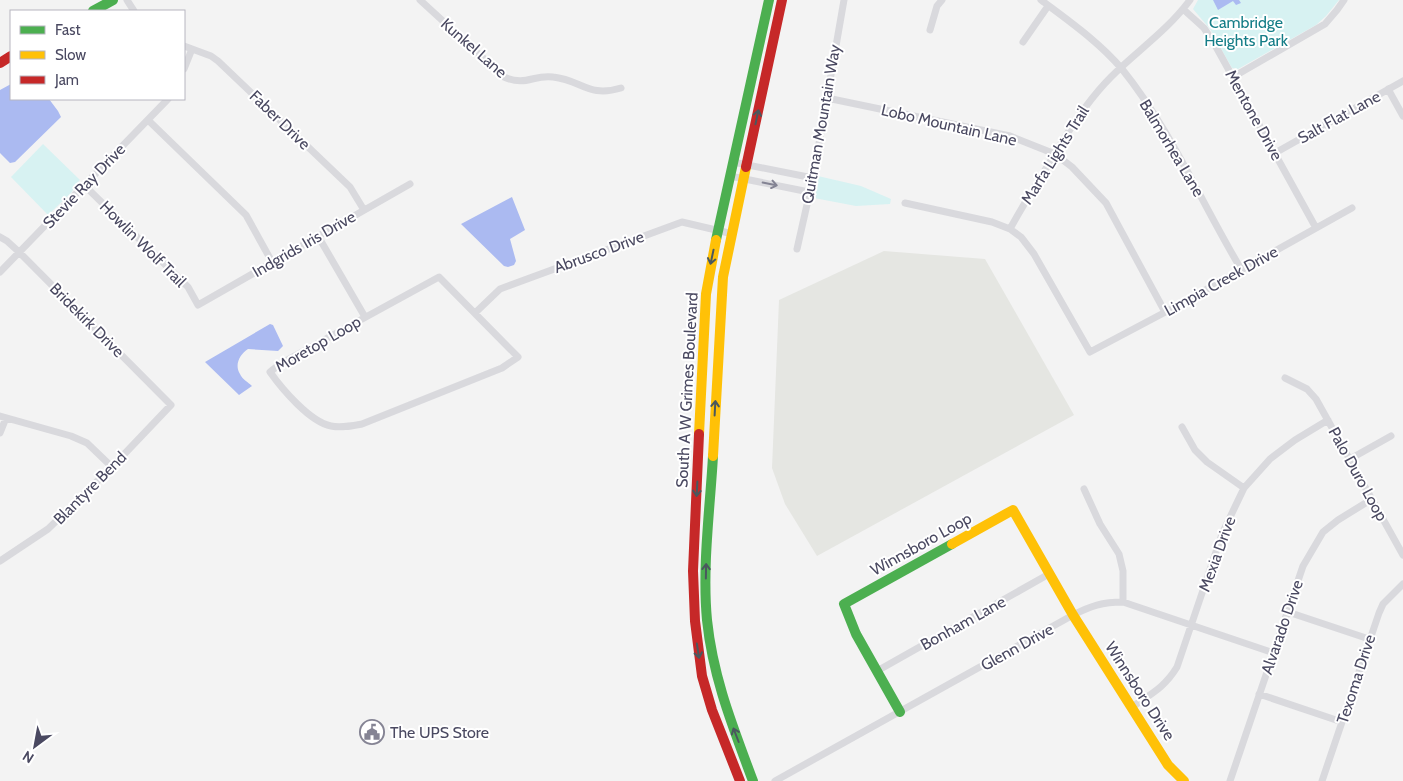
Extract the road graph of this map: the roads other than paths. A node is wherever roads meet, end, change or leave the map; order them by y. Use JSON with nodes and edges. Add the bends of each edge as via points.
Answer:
{"nodes":[{"id":1,"x":113,"y":0,"type":"edge"},
{"id":2,"x":420,"y":0,"type":"edge"},
{"id":3,"x":769,"y":0,"type":"edge"},
{"id":4,"x":782,"y":0,"type":"edge"},
{"id":5,"x":844,"y":0,"type":"edge"},
{"id":6,"x":942,"y":0,"type":"edge"},
{"id":7,"x":1040,"y":0,"type":"edge"},
{"id":8,"x":1190,"y":0,"type":"edge"},
{"id":9,"x":1344,"y":0,"type":"edge"},
{"id":10,"x":1048,"y":6,"type":"junction"},
{"id":11,"x":1184,"y":9,"type":"junction"},
{"id":12,"x":95,"y":10,"type":"edge"},
{"id":13,"x":930,"y":30,"type":"dead end"},
{"id":14,"x":1023,"y":42,"type":"dead end"},
{"id":15,"x":185,"y":46,"type":"edge"},
{"id":16,"x":192,"y":49,"type":"junction"},
{"id":17,"x":755,"y":63,"type":"junction"},
{"id":18,"x":185,"y":66,"type":"edge"},
{"id":19,"x":768,"y":66,"type":"junction"},
{"id":20,"x":1121,"y":68,"type":"junction"},
{"id":21,"x":1233,"y":77,"type":"junction"},
{"id":22,"x":1403,"y":81,"type":"edge"},
{"id":23,"x":621,"y":88,"type":"dead end"},
{"id":24,"x":1388,"y":89,"type":"junction"},
{"id":25,"x":827,"y":98,"type":"junction"},
{"id":26,"x":167,"y":100,"type":"edge"},
{"id":27,"x":1403,"y":116,"type":"edge"},
{"id":28,"x":148,"y":120,"type":"junction"},
{"id":29,"x":1275,"y":153,"type":"junction"},
{"id":30,"x":1054,"y":154,"type":"junction"},
{"id":31,"x":733,"y":162,"type":"junction"},
{"id":32,"x":747,"y":164,"type":"junction"},
{"id":33,"x":730,"y":176,"type":"junction"},
{"id":34,"x":813,"y":178,"type":"junction"},
{"id":35,"x":744,"y":179,"type":"junction"},
{"id":36,"x":410,"y":184,"type":"dead end"},
{"id":37,"x":84,"y":185,"type":"junction"},
{"id":38,"x":810,"y":192,"type":"junction"},
{"id":39,"x":905,"y":203,"type":"dead end"},
{"id":40,"x":1352,"y":208,"type":"dead end"},
{"id":41,"x":364,"y":210,"type":"junction"},
{"id":42,"x":1316,"y":228,"type":"junction"},
{"id":43,"x":1010,"y":229,"type":"junction"},
{"id":44,"x":718,"y":231,"type":"junction"},
{"id":45,"x":733,"y":234,"type":"junction"},
{"id":46,"x":318,"y":236,"type":"junction"},
{"id":47,"x":0,"y":237,"type":"edge"},
{"id":48,"x":797,"y":248,"type":"dead end"},
{"id":49,"x":19,"y":252,"type":"junction"},
{"id":50,"x":272,"y":262,"type":"junction"},
{"id":51,"x":1241,"y":269,"type":"junction"},
{"id":52,"x":0,"y":272,"type":"edge"},
{"id":53,"x":198,"y":305,"type":"joint"},
{"id":54,"x":1166,"y":312,"type":"junction"},
{"id":55,"x":475,"y":313,"type":"junction"},
{"id":56,"x":365,"y":317,"type":"junction"},
{"id":57,"x":705,"y":323,"type":"junction"},
{"id":58,"x":720,"y":346,"type":"junction"},
{"id":59,"x":1285,"y":378,"type":"dead end"},
{"id":60,"x":171,"y":406,"type":"joint"},
{"id":61,"x":3,"y":417,"type":"edge"},
{"id":62,"x":1328,"y":420,"type":"junction"},
{"id":63,"x":1182,"y":427,"type":"dead end"},
{"id":64,"x":0,"y":433,"type":"edge"},
{"id":65,"x":1392,"y":436,"type":"dead end"},
{"id":66,"x":1350,"y":459,"type":"junction"},
{"id":67,"x":112,"y":467,"type":"junction"},
{"id":68,"x":1244,"y":488,"type":"junction"},
{"id":69,"x":1084,"y":489,"type":"dead end"},
{"id":70,"x":1372,"y":499,"type":"junction"},
{"id":71,"x":695,"y":523,"type":"junction"},
{"id":72,"x":709,"y":524,"type":"junction"},
{"id":73,"x":1403,"y":555,"type":"edge"},
{"id":74,"x":0,"y":561,"type":"edge"},
{"id":75,"x":1049,"y":574,"type":"junction"},
{"id":76,"x":1403,"y":584,"type":"edge"},
{"id":77,"x":1123,"y":602,"type":"junction"},
{"id":78,"x":1288,"y":612,"type":"junction"},
{"id":79,"x":1073,"y":615,"type":"junction"},
{"id":80,"x":707,"y":619,"type":"junction"},
{"id":81,"x":695,"y":621,"type":"junction"},
{"id":82,"x":1191,"y":625,"type":"junction"},
{"id":83,"x":1369,"y":639,"type":"junction"},
{"id":84,"x":1274,"y":653,"type":"junction"},
{"id":85,"x":877,"y":671,"type":"junction"},
{"id":86,"x":1260,"y":694,"type":"junction"},
{"id":87,"x":1132,"y":707,"type":"junction"},
{"id":88,"x":900,"y":712,"type":"junction"},
{"id":89,"x":1342,"y":722,"type":"junction"},
{"id":90,"x":740,"y":781,"type":"edge"},
{"id":91,"x":753,"y":781,"type":"edge"},
{"id":92,"x":775,"y":781,"type":"edge"},
{"id":93,"x":1184,"y":781,"type":"edge"},
{"id":94,"x":1230,"y":781,"type":"edge"},
{"id":95,"x":1322,"y":781,"type":"edge"}],
"edges":[{"from":1,"to":12,"type":"main road"},
{"from":2,"to":23,"type":"street","name":"Kunkel Lane","via":[[504,77],[514,82],[551,76],[595,91],[610,92]]},
{"from":3,"to":17,"type":"main road","name":"South A W Grimes Boulevard"},
{"from":4,"to":19,"type":"main road","name":"South A W Grimes Boulevard"},
{"from":5,"to":25,"type":"street","name":"Quitman Mountain Way"},
{"from":6,"to":13,"type":"street"},
{"from":7,"to":10,"type":"street","name":"Balmorhea Lane"},
{"from":8,"to":11,"type":"street","name":"Marfa Lights Trail"},
{"from":9,"to":21,"type":"street","via":[[1324,24]]},
{"from":10,"to":14,"type":"street"},
{"from":10,"to":20,"type":"street","name":"Balmorhea Lane","via":[[1092,39]]},
{"from":11,"to":20,"type":"street","name":"Marfa Lights Trail"},
{"from":11,"to":21,"type":"street","name":"Mentone Drive","via":[[1204,28]]},
{"from":15,"to":16,"type":"street","name":"Faber Drive"},
{"from":16,"to":18,"type":"street"},
{"from":16,"to":41,"type":"street","name":"Faber Drive","via":[[218,61],[350,187]]},
{"from":17,"to":19,"type":"main road"},
{"from":17,"to":31,"type":"main road","name":"South A W Grimes Boulevard"},
{"from":32,"to":19,"type":"main road","name":"South A W Grimes Boulevard","one_way":true},
{"from":20,"to":30,"type":"street","name":"Marfa Lights Trail","via":[[1087,104]]},
{"from":20,"to":51,"type":"street","name":"Balmorhea Lane","via":[[1157,117]]},
{"from":21,"to":29,"type":"street","name":"Mentone Drive"},
{"from":22,"to":24,"type":"street","name":"Salt Flat Lane"},
{"from":24,"to":27,"type":"street"},
{"from":24,"to":29,"type":"street","name":"Salt Flat Lane"},
{"from":25,"to":30,"type":"street","name":"Lobo Mountain Lane","via":[[1010,136]]},
{"from":25,"to":34,"type":"street","name":"Quitman Mountain Way"},
{"from":26,"to":28,"type":"street","name":"Stevie Ray Drive"},
{"from":28,"to":37,"type":"street","name":"Stevie Ray Drive"},
{"from":28,"to":50,"type":"street","via":[[246,215]]},
{"from":29,"to":42,"type":"street","name":"Mentone Drive"},
{"from":30,"to":43,"type":"street","name":"Marfa Lights Trail"},
{"from":30,"to":54,"type":"street","name":"Lobo Mountain Lane","via":[[1072,167],[1106,203]]},
{"from":31,"to":32,"type":"street"},
{"from":31,"to":33,"type":"main road","name":"South A W Grimes Boulevard"},
{"from":32,"to":34,"type":"street"},
{"from":32,"to":35,"type":"main road","name":"South A W Grimes Boulevard"},
{"from":33,"to":35,"type":"street"},
{"from":33,"to":44,"type":"main road","name":"South A W Grimes Boulevard"},
{"from":34,"to":38,"type":"street","name":"Quitman Mountain Way"},
{"from":35,"to":38,"type":"street","one_way":true},
{"from":35,"to":45,"type":"main road","name":"South A W Grimes Boulevard"},
{"from":36,"to":41,"type":"street","name":"Indgrids Iris Drive"},
{"from":37,"to":49,"type":"street","name":"Stevie Ray Drive"},
{"from":37,"to":53,"type":"street","name":"Howlin Wolf Trail","via":[[188,287]]},
{"from":38,"to":48,"type":"street","name":"Quitman Mountain Way"},
{"from":39,"to":43,"type":"street"},
{"from":40,"to":42,"type":"street","name":"Limpia Creek Drive"},
{"from":41,"to":46,"type":"street","name":"Indgrids Iris Drive"},
{"from":42,"to":51,"type":"street","name":"Limpia Creek Drive"},
{"from":43,"to":54,"type":"street","name":"Limpia Creek Drive","via":[[1022,237],[1034,254],[1090,352]]},
{"from":44,"to":45,"type":"street","name":"Abrusco Drive"},
{"from":44,"to":55,"type":"street","name":"Abrusco Drive","via":[[682,222],[500,289]]},
{"from":44,"to":57,"type":"main road","name":"South A W Grimes Boulevard","one_way":true,"via":[[706,294]]},
{"from":45,"to":58,"type":"main road","name":"South A W Grimes Boulevard","via":[[723,277]]},
{"from":46,"to":50,"type":"street","name":"Indgrids Iris Drive"},
{"from":46,"to":56,"type":"street"},
{"from":47,"to":49,"type":"street","name":"Bridekirk Drive"},
{"from":49,"to":52,"type":"street","name":"Stevie Ray Drive"},
{"from":49,"to":60,"type":"street","name":"Bridekirk Drive"},
{"from":50,"to":53,"type":"street","name":"Indgrids Iris Drive"},
{"from":51,"to":54,"type":"street","name":"Limpia Creek Drive"},
{"from":55,"to":56,"type":"street","name":"Moretop Loop","via":[[439,277]]},
{"from":55,"to":56,"type":"street","name":"Moretop Loop","via":[[518,357],[502,368],[362,424],[329,426],[309,414],[270,372]]},
{"from":57,"to":58,"type":"main road","via":[[715,333]]},
{"from":57,"to":71,"type":"main road","name":"South A W Grimes Boulevard","one_way":true},
{"from":72,"to":58,"type":"main road","name":"South A W Grimes Boulevard","one_way":true},
{"from":59,"to":62,"type":"street","name":"Palo Duro Loop","via":[[1307,389]]},
{"from":60,"to":67,"type":"street","name":"Blantyre Bend"},
{"from":61,"to":64,"type":"street"},
{"from":61,"to":67,"type":"street","via":[[72,436],[87,443]]},
{"from":62,"to":66,"type":"street","name":"Palo Duro Loop"},
{"from":62,"to":68,"type":"street","name":"Mexia Drive","via":[[1270,459]]},
{"from":63,"to":68,"type":"street","via":[[1195,450],[1207,462]]},
{"from":65,"to":66,"type":"street"},
{"from":66,"to":70,"type":"street","name":"Palo Duro Loop"},
{"from":67,"to":74,"type":"street","name":"Blantyre Bend","via":[[48,529]]},
{"from":68,"to":82,"type":"street","name":"Mexia Drive","via":[[1222,534]]},
{"from":69,"to":77,"type":"street","via":[[1100,524],[1119,554],[1123,571]]},
{"from":70,"to":73,"type":"street","name":"Palo Duro Loop"},
{"from":70,"to":78,"type":"street","name":"Alvarado Drive","via":[[1323,532],[1303,566]]},
{"from":71,"to":72,"type":"main road"},
{"from":71,"to":81,"type":"main road","name":"South A W Grimes Boulevard"},
{"from":80,"to":72,"type":"main road","name":"South A W Grimes Boulevard","one_way":true},
{"from":75,"to":79,"type":"main road","name":"Winnsboro Loop"},
{"from":75,"to":85,"type":"street","name":"Bonham Lane"},
{"from":75,"to":85,"type":"main road","name":"Winnsboro Loop","via":[[1013,510],[844,604]]},
{"from":76,"to":83,"type":"street","name":"Texoma Drive","via":[[1383,604]]},
{"from":77,"to":79,"type":"street","name":"Glenn Drive","via":[[1104,602]]},
{"from":77,"to":82,"type":"street","name":"Glenn Drive"},
{"from":78,"to":83,"type":"street"},
{"from":78,"to":84,"type":"street","name":"Alvarado Drive"},
{"from":79,"to":87,"type":"main road","name":"Winnsboro Drive"},
{"from":79,"to":88,"type":"street","name":"Glenn Drive"},
{"from":80,"to":81,"type":"main road"},
{"from":91,"to":80,"type":"main road","name":"South A W Grimes Boulevard","one_way":true,"via":[[725,707]]},
{"from":81,"to":90,"type":"main road","name":"South A W Grimes Boulevard","one_way":true,"via":[[707,693]]},
{"from":82,"to":84,"type":"street","name":"Glenn Drive"},
{"from":82,"to":87,"type":"street","name":"Mexia Drive","via":[[1170,678],[1162,688]]},
{"from":83,"to":89,"type":"street","name":"Texoma Drive"},
{"from":84,"to":86,"type":"street","name":"Alvarado Drive"},
{"from":85,"to":88,"type":"main road","name":"Winnsboro Loop"},
{"from":86,"to":89,"type":"street"},
{"from":86,"to":94,"type":"street","name":"Alvarado Drive"},
{"from":87,"to":93,"type":"main road","name":"Winnsboro Drive","via":[[1168,765]]},
{"from":88,"to":92,"type":"street","name":"Glenn Drive"},
{"from":89,"to":95,"type":"street","name":"Texoma Drive"}]}
